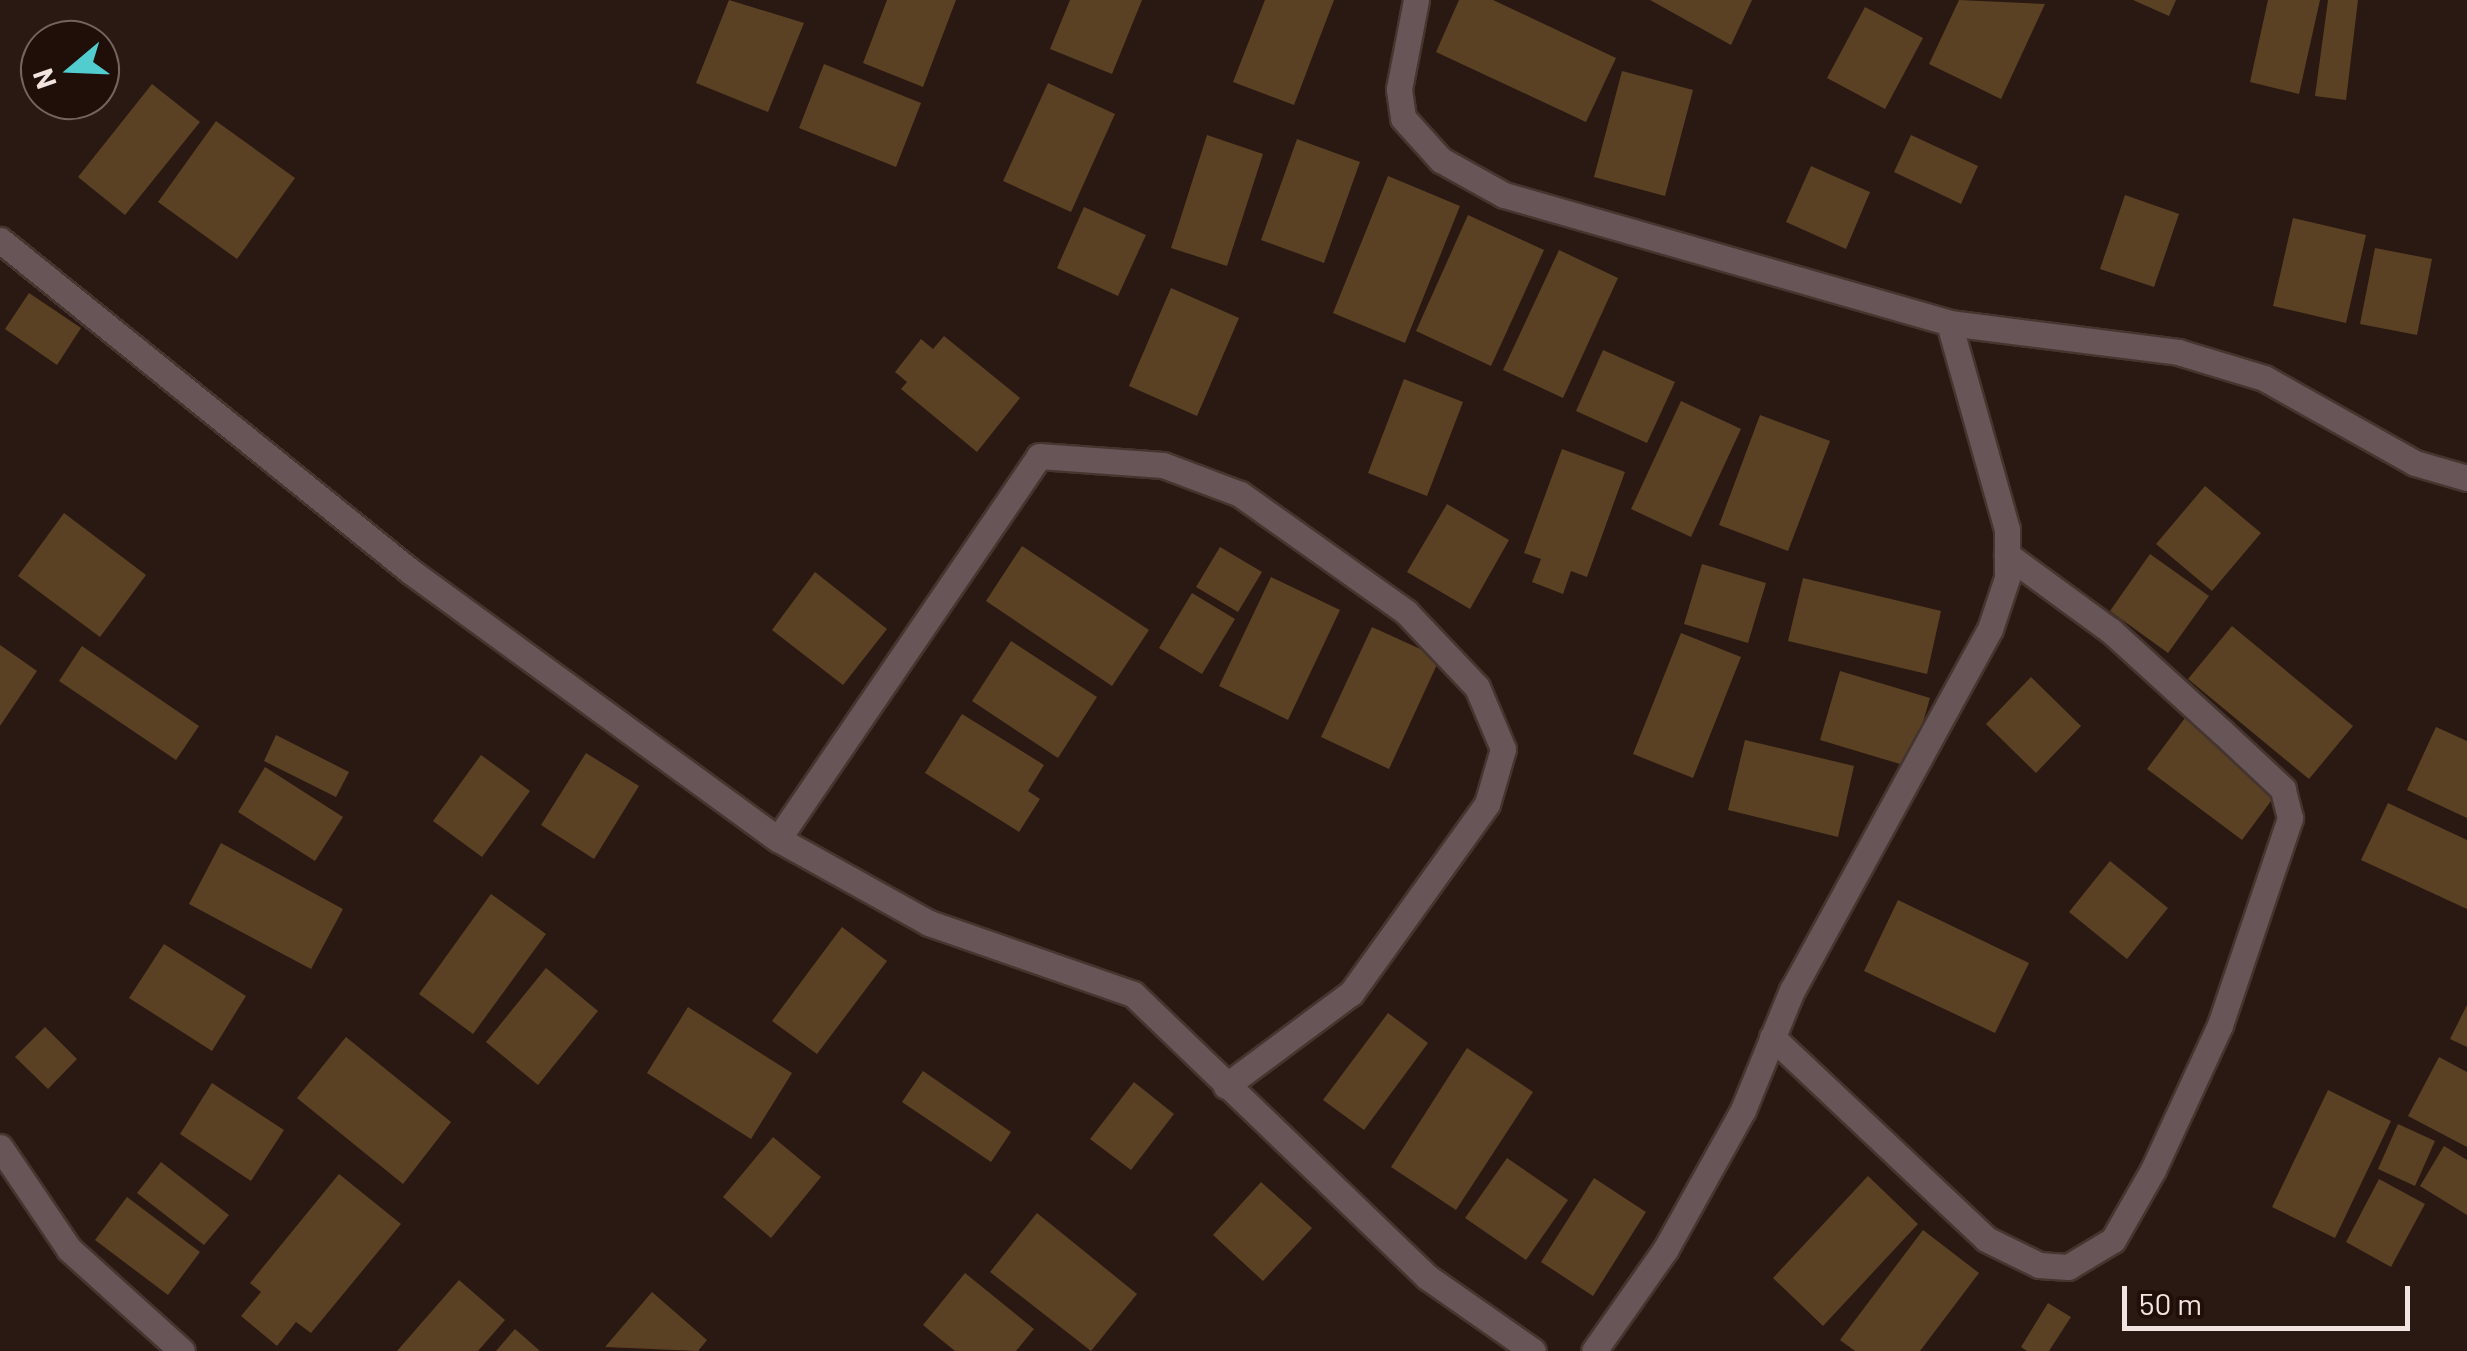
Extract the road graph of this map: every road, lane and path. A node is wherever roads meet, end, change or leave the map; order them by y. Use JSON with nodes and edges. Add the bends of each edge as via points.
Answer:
{"nodes":[{"id":1,"x":1416,"y":0,"type":"edge"},
{"id":2,"x":0,"y":240,"type":"edge"},
{"id":3,"x":1949,"y":323,"type":"junction"},
{"id":4,"x":2467,"y":478,"type":"edge"},
{"id":5,"x":2006,"y":555,"type":"junction"},
{"id":6,"x":778,"y":839,"type":"junction"},
{"id":7,"x":1772,"y":1037,"type":"junction"},
{"id":8,"x":1226,"y":1086,"type":"junction"},
{"id":9,"x":0,"y":1147,"type":"edge"},
{"id":10,"x":182,"y":1351,"type":"edge"},
{"id":11,"x":1533,"y":1351,"type":"edge"},
{"id":12,"x":1594,"y":1351,"type":"edge"}],
"edges":[{"from":1,"to":3,"type":"street","via":[[1399,89],[1403,118],[1442,160],[1504,194]]},
{"from":2,"to":6,"type":"street","via":[[410,571]]},
{"from":3,"to":4,"type":"street","via":[[2178,352],[2264,378],[2415,463]]},
{"from":3,"to":5,"type":"street","via":[[2001,490]]},
{"from":5,"to":7,"type":"street","via":[[1990,629]]},
{"from":5,"to":7,"type":"street","via":[[2111,631],[2221,731],[2283,789],[2290,818],[2220,1025],[2153,1170],[2113,1240],[2068,1267],[2039,1265],[1986,1240]]},
{"from":6,"to":8,"type":"street","via":[[929,923],[1133,994]]},
{"from":6,"to":8,"type":"street","via":[[1039,456],[1163,465],[1240,494],[1406,612],[1477,687],[1502,749],[1487,804],[1351,993]]},
{"from":7,"to":12,"type":"street","via":[[1665,1250]]},
{"from":8,"to":11,"type":"street","via":[[1426,1277]]},
{"from":9,"to":10,"type":"street","via":[[68,1249]]}]}
